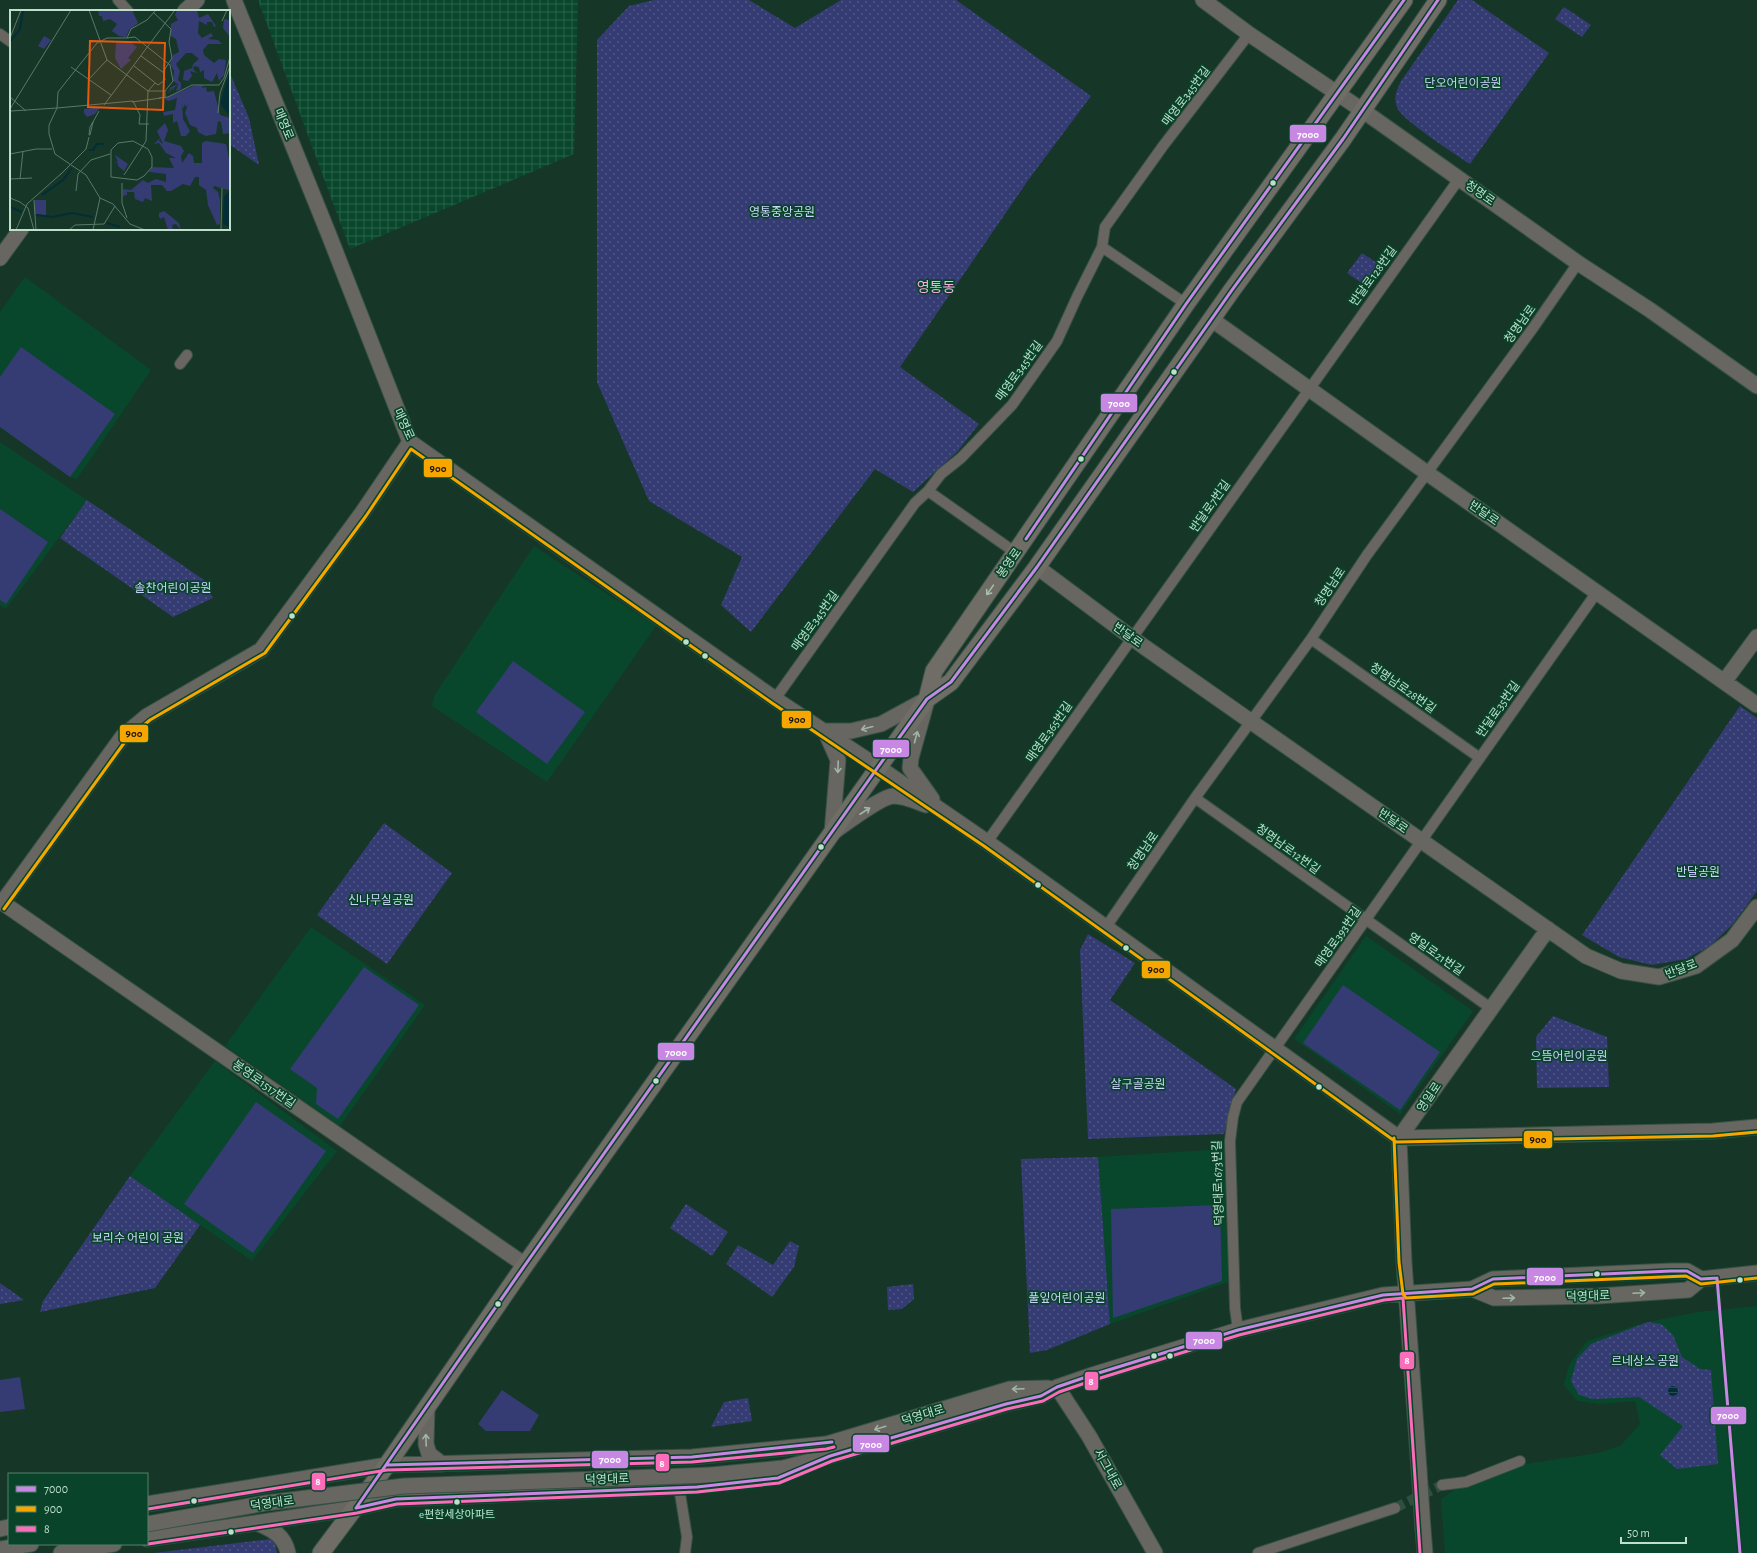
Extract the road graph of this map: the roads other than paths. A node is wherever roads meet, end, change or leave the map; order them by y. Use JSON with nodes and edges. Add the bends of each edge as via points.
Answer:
{"nodes":[{"id":1,"x":118,"y":0,"type":"edge"},
{"id":2,"x":197,"y":0,"type":"edge"},
{"id":3,"x":234,"y":0,"type":"edge"},
{"id":4,"x":1203,"y":0,"type":"edge"},
{"id":5,"x":1404,"y":0,"type":"edge"},
{"id":6,"x":1438,"y":0,"type":"edge"},
{"id":7,"x":127,"y":10,"type":"edge"},
{"id":8,"x":185,"y":10,"type":"edge"},
{"id":9,"x":0,"y":34,"type":"edge"},
{"id":10,"x":1249,"y":34,"type":"junction"},
{"id":11,"x":10,"y":41,"type":"edge"},
{"id":12,"x":1337,"y":92,"type":"junction"},
{"id":13,"x":1362,"y":110,"type":"junction"},
{"id":14,"x":1458,"y":179,"type":"junction"},
{"id":15,"x":20,"y":230,"type":"edge"},
{"id":16,"x":1102,"y":247,"type":"junction"},
{"id":17,"x":0,"y":258,"type":"edge"},
{"id":18,"x":1578,"y":263,"type":"junction"},
{"id":19,"x":1186,"y":304,"type":"junction"},
{"id":20,"x":1212,"y":319,"type":"junction"},
{"id":21,"x":187,"y":355,"type":"dead end"},
{"id":22,"x":180,"y":364,"type":"dead end"},
{"id":23,"x":1757,"y":386,"type":"edge"},
{"id":24,"x":1308,"y":388,"type":"junction"},
{"id":25,"x":410,"y":442,"type":"junction"},
{"id":26,"x":1427,"y":473,"type":"junction"},
{"id":27,"x":928,"y":491,"type":"junction"},
{"id":28,"x":1016,"y":553,"type":"junction"},
{"id":29,"x":1037,"y":567,"type":"junction"},
{"id":30,"x":1597,"y":592,"type":"junction"},
{"id":31,"x":1757,"y":637,"type":"edge"},
{"id":32,"x":1132,"y":638,"type":"junction"},
{"id":33,"x":1311,"y":639,"type":"junction"},
{"id":34,"x":1724,"y":682,"type":"junction"},
{"id":35,"x":775,"y":699,"type":"junction"},
{"id":36,"x":927,"y":699,"type":"junction"},
{"id":37,"x":1757,"y":705,"type":"edge"},
{"id":38,"x":1251,"y":721,"type":"junction"},
{"id":39,"x":825,"y":731,"type":"junction"},
{"id":40,"x":1480,"y":758,"type":"junction"},
{"id":41,"x":878,"y":767,"type":"junction"},
{"id":42,"x":1195,"y":798,"type":"junction"},
{"id":43,"x":939,"y":808,"type":"junction"},
{"id":44,"x":832,"y":833,"type":"junction"},
{"id":45,"x":1421,"y":840,"type":"junction"},
{"id":46,"x":987,"y":842,"type":"junction"},
{"id":47,"x":1,"y":903,"type":"edge"},
{"id":48,"x":1757,"y":907,"type":"edge"},
{"id":49,"x":1366,"y":920,"type":"junction"},
{"id":50,"x":1106,"y":927,"type":"junction"},
{"id":51,"x":1548,"y":929,"type":"junction"},
{"id":52,"x":1492,"y":1009,"type":"junction"},
{"id":53,"x":1276,"y":1048,"type":"junction"},
{"id":54,"x":1757,"y":1127,"type":"edge"},
{"id":55,"x":1399,"y":1138,"type":"junction"},
{"id":56,"x":525,"y":1265,"type":"junction"},
{"id":57,"x":1757,"y":1273,"type":"edge"},
{"id":58,"x":1701,"y":1279,"type":"junction"},
{"id":59,"x":1472,"y":1289,"type":"junction"},
{"id":60,"x":1408,"y":1293,"type":"junction"},
{"id":61,"x":1238,"y":1330,"type":"junction"},
{"id":62,"x":1057,"y":1387,"type":"junction"},
{"id":63,"x":427,"y":1408,"type":"junction"},
{"id":64,"x":828,"y":1450,"type":"junction"},
{"id":65,"x":1520,"y":1461,"type":"dead end"},
{"id":66,"x":442,"y":1464,"type":"junction"},
{"id":67,"x":387,"y":1465,"type":"junction"},
{"id":68,"x":710,"y":1471,"type":"junction"},
{"id":69,"x":1442,"y":1485,"type":"tunnel mouth"},
{"id":70,"x":680,"y":1488,"type":"junction"},
{"id":71,"x":148,"y":1504,"type":"edge"},
{"id":72,"x":356,"y":1508,"type":"junction"},
{"id":73,"x":1395,"y":1508,"type":"tunnel mouth"},
{"id":74,"x":148,"y":1515,"type":"edge"},
{"id":75,"x":257,"y":1523,"type":"junction"},
{"id":76,"x":148,"y":1524,"type":"edge"},
{"id":77,"x":148,"y":1539,"type":"edge"},
{"id":78,"x":25,"y":1545,"type":"edge"},
{"id":79,"x":108,"y":1545,"type":"edge"},
{"id":80,"x":0,"y":1549,"type":"edge"},
{"id":81,"x":61,"y":1553,"type":"edge"},
{"id":82,"x":288,"y":1553,"type":"edge"},
{"id":83,"x":320,"y":1553,"type":"edge"},
{"id":84,"x":685,"y":1553,"type":"edge"},
{"id":85,"x":1156,"y":1553,"type":"edge"},
{"id":86,"x":1258,"y":1553,"type":"edge"},
{"id":87,"x":1425,"y":1553,"type":"edge"}],
"edges":[{"from":1,"to":7,"type":"street"},
{"from":2,"to":8,"type":"street"},
{"from":3,"to":25,"type":"street","name":"매영로"},
{"from":4,"to":10,"type":"street","name":"청명로"},
{"from":5,"to":12,"type":"main road","name":"봉영로"},
{"from":6,"to":13,"type":"main road","name":"봉영로"},
{"from":9,"to":11,"type":"street"},
{"from":10,"to":12,"type":"street","name":"청명로"},
{"from":10,"to":16,"type":"street","name":"매영로345번길","via":[[1105,227]]},
{"from":12,"to":13,"type":"street","name":"청명로"},
{"from":12,"to":19,"type":"main road","name":"봉영로"},
{"from":13,"to":14,"type":"street","name":"청명로"},
{"from":13,"to":20,"type":"main road","name":"봉영로"},
{"from":14,"to":18,"type":"street","name":"청명로"},
{"from":14,"to":24,"type":"street","name":"반달로128번길"},
{"from":15,"to":17,"type":"street"},
{"from":16,"to":19,"type":"street"},
{"from":16,"to":27,"type":"street","name":"매영로345번길","via":[[1057,341],[1012,405],[941,474]]},
{"from":18,"to":23,"type":"street","name":"청명로"},
{"from":18,"to":26,"type":"street","name":"청명남로"},
{"from":19,"to":28,"type":"main road","name":"봉영로"},
{"from":20,"to":24,"type":"street","name":"반달로"},
{"from":20,"to":29,"type":"main road","name":"봉영로"},
{"from":21,"to":22,"type":"street"},
{"from":24,"to":26,"type":"street","name":"반달로"},
{"from":24,"to":32,"type":"street","name":"반달로7번길"},
{"from":25,"to":35,"type":"street","name":"매영로"},
{"from":25,"to":47,"type":"street","via":[[362,513],[261,650],[148,716],[123,736]]},
{"from":26,"to":30,"type":"street","name":"반달로"},
{"from":26,"to":33,"type":"street","name":"청명남로","via":[[1367,555]]},
{"from":27,"to":28,"type":"street"},
{"from":27,"to":35,"type":"street","name":"매영로345번길","via":[[915,503]]},
{"from":28,"to":36,"type":"main road","name":"봉영로","one_way":true,"via":[[934,671]]},
{"from":29,"to":32,"type":"street","name":"반달로"},
{"from":29,"to":36,"type":"main road","name":"봉영로","via":[[951,682]]},
{"from":30,"to":34,"type":"street","name":"반달로"},
{"from":30,"to":40,"type":"street","name":"반달로35번길"},
{"from":31,"to":34,"type":"street"},
{"from":32,"to":38,"type":"street","name":"반달로"},
{"from":32,"to":46,"type":"street","name":"매영로365번길"},
{"from":33,"to":38,"type":"street","name":"청명남로"},
{"from":33,"to":40,"type":"street","name":"청명남로28번길"},
{"from":34,"to":37,"type":"street","name":"반달로"},
{"from":35,"to":39,"type":"street","name":"매영로"},
{"from":36,"to":39,"type":"street","one_way":true,"via":[[881,724],[851,731]]},
{"from":36,"to":41,"type":"main road","name":"봉영로"},
{"from":43,"to":36,"type":"street","one_way":true,"via":[[910,768]]},
{"from":38,"to":42,"type":"street","name":"청명남로"},
{"from":38,"to":45,"type":"street","name":"반달로"},
{"from":39,"to":41,"type":"street","name":"매영로"},
{"from":39,"to":44,"type":"street","one_way":true,"via":[[838,760]]},
{"from":40,"to":45,"type":"street","name":"반달로35번길"},
{"from":41,"to":43,"type":"street","name":"매영로"},
{"from":41,"to":44,"type":"main road","name":"봉영로"},
{"from":42,"to":49,"type":"street","name":"청명남로12번길"},
{"from":42,"to":50,"type":"street","name":"청명남로"},
{"from":44,"to":43,"type":"street","one_way":true,"via":[[891,796]]},
{"from":43,"to":46,"type":"street","name":"매영로"},
{"from":44,"to":56,"type":"main road","name":"봉영로"},
{"from":45,"to":49,"type":"street","name":"매영로393번길"},
{"from":45,"to":51,"type":"street","name":"반달로"},
{"from":46,"to":50,"type":"street","name":"매영로"},
{"from":47,"to":56,"type":"street","name":"봉영로1517번길"},
{"from":48,"to":51,"type":"street","name":"반달로","via":[[1732,940],[1696,966],[1659,977],[1621,972],[1586,956]]},
{"from":49,"to":52,"type":"street","name":"영일로21번길"},
{"from":49,"to":53,"type":"street","name":"매영로393번길"},
{"from":50,"to":53,"type":"street","name":"매영로"},
{"from":51,"to":52,"type":"street","name":"영일로"},
{"from":52,"to":55,"type":"street","name":"영일로"},
{"from":53,"to":55,"type":"street","name":"매영로","via":[[1320,1083]]},
{"from":53,"to":61,"type":"street","name":"덕영대로1673번길","via":[[1237,1102],[1230,1131],[1235,1308]]},
{"from":54,"to":55,"type":"street","via":[[1714,1131]]},
{"from":55,"to":60,"type":"street","via":[[1404,1262]]},
{"from":56,"to":63,"type":"main road","name":"봉영로"},
{"from":57,"to":58,"type":"street","name":"덕영대로"},
{"from":58,"to":59,"type":"street","name":"덕영대로","via":[[1687,1271],[1493,1279]]},
{"from":59,"to":58,"type":"street","name":"덕영대로","one_way":true,"via":[[1494,1298],[1598,1296],[1688,1290]]},
{"from":59,"to":60,"type":"street","name":"덕영대로"},
{"from":60,"to":61,"type":"street","name":"덕영대로","via":[[1383,1295]]},
{"from":60,"to":87,"type":"street","bridge":true},
{"from":61,"to":62,"type":"street","name":"덕영대로"},
{"from":62,"to":64,"type":"street","name":"덕영대로","via":[[1041,1396]]},
{"from":62,"to":85,"type":"street","name":"서그내로","via":[[1089,1436]]},
{"from":66,"to":63,"type":"street","one_way":true,"via":[[429,1454],[426,1444]]},
{"from":63,"to":67,"type":"main road","name":"봉영로"},
{"from":64,"to":66,"type":"street","via":[[692,1457]]},
{"from":64,"to":68,"type":"street","name":"덕영대로","via":[[783,1468]]},
{"from":64,"to":70,"type":"street","via":[[778,1478]]},
{"from":65,"to":69,"type":"street","via":[[1466,1482]]},
{"from":66,"to":67,"type":"street"},
{"from":67,"to":71,"type":"street"},
{"from":67,"to":72,"type":"main road","name":"봉영로"},
{"from":68,"to":74,"type":"street","name":"덕영대로","via":[[398,1478]]},
{"from":68,"to":76,"type":"street","name":"덕영대로","bridge":true,"via":[[404,1486],[266,1503]]},
{"from":70,"to":72,"type":"street","via":[[396,1499]]},
{"from":70,"to":84,"type":"street","via":[[687,1537]]},
{"from":72,"to":75,"type":"street"},
{"from":72,"to":83,"type":"main road","name":"봉영로"},
{"from":73,"to":86,"type":"street"},
{"from":75,"to":77,"type":"street"},
{"from":75,"to":82,"type":"street","via":[[273,1530],[283,1539]]},
{"from":78,"to":80,"type":"street"},
{"from":79,"to":81,"type":"street"}]}
